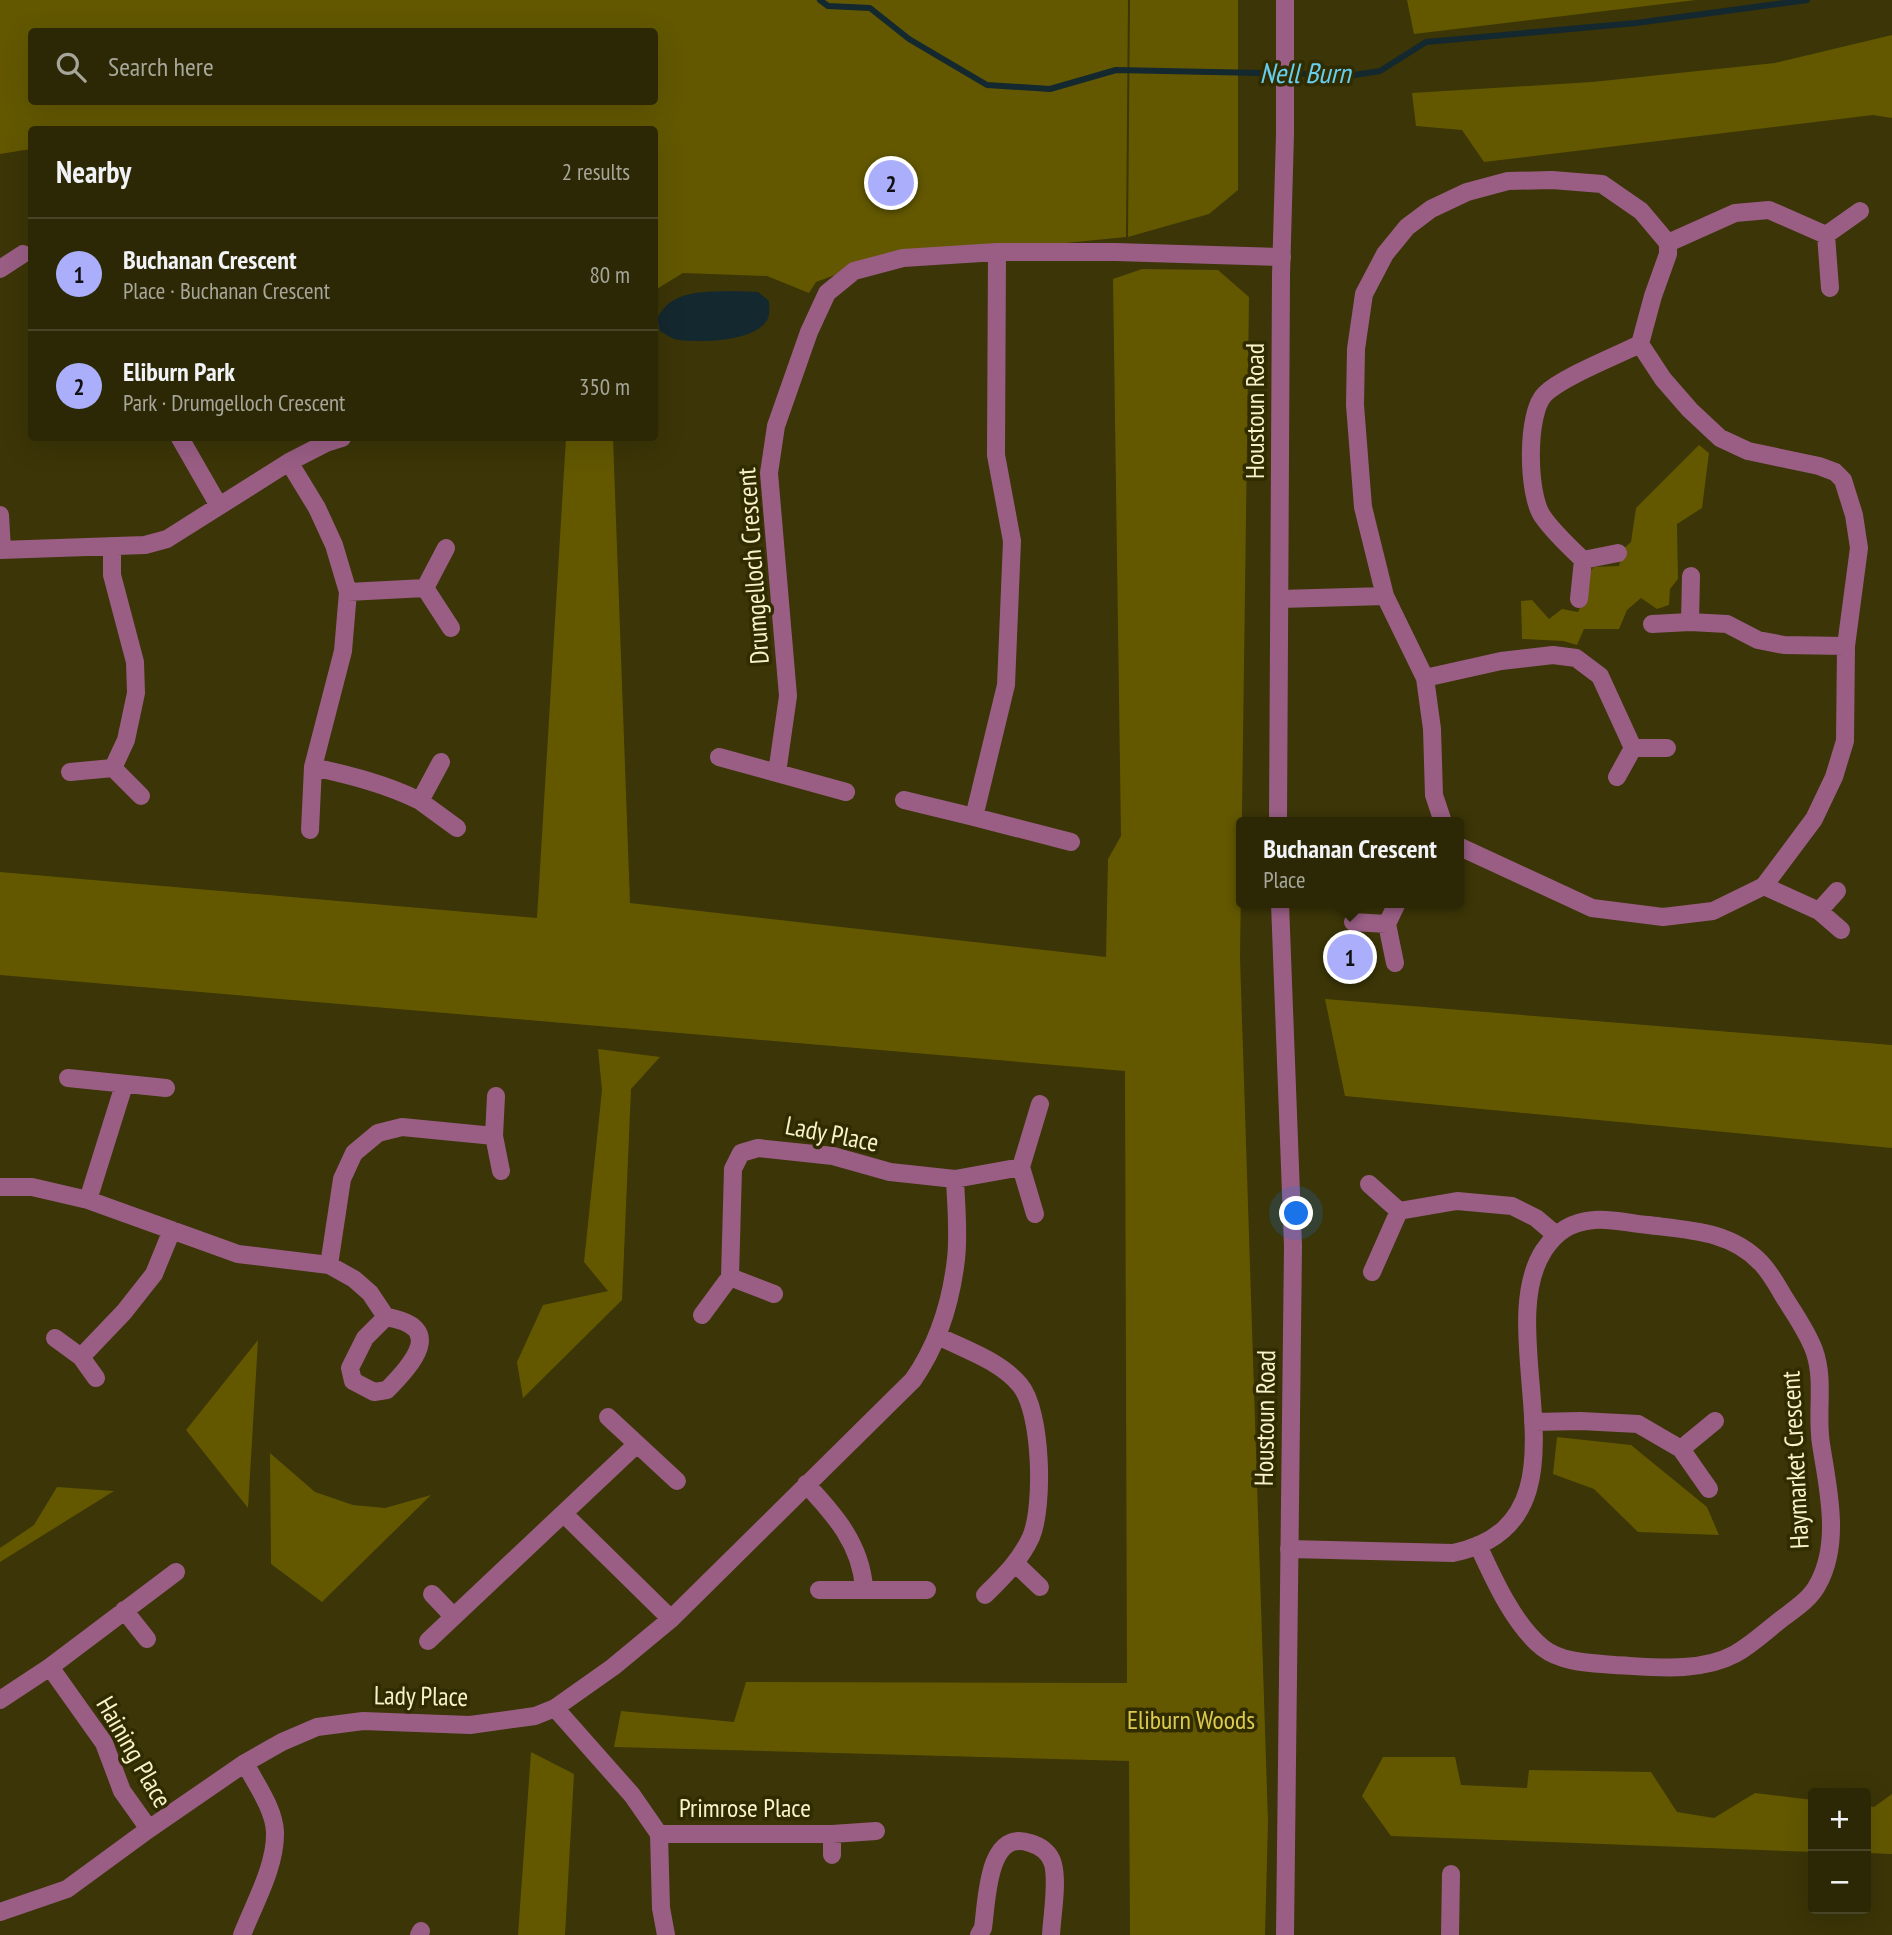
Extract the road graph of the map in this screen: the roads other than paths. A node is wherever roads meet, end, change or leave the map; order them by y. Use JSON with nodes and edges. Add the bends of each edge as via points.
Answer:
{"nodes":[{"id":1,"x":1285,"y":7,"type":"edge"},
{"id":2,"x":1860,"y":211,"type":"dead end"},
{"id":3,"x":1826,"y":235,"type":"junction"},
{"id":4,"x":1668,"y":243,"type":"junction"},
{"id":5,"x":997,"y":252,"type":"junction"},
{"id":6,"x":23,"y":254,"type":"dead end"},
{"id":7,"x":1282,"y":257,"type":"junction"},
{"id":8,"x":0,"y":269,"type":"edge"},
{"id":9,"x":1830,"y":288,"type":"dead end"},
{"id":10,"x":1640,"y":344,"type":"junction"},
{"id":11,"x":182,"y":441,"type":"edge"},
{"id":12,"x":332,"y":441,"type":"edge"},
{"id":13,"x":289,"y":462,"type":"junction"},
{"id":14,"x":219,"y":506,"type":"junction"},
{"id":15,"x":0,"y":515,"type":"edge"},
{"id":16,"x":112,"y":545,"type":"junction"},
{"id":17,"x":446,"y":548,"type":"dead end"},
{"id":18,"x":1,"y":550,"type":"edge"},
{"id":19,"x":1618,"y":553,"type":"dead end"},
{"id":20,"x":1583,"y":561,"type":"junction"},
{"id":21,"x":1691,"y":576,"type":"dead end"},
{"id":22,"x":425,"y":588,"type":"junction"},
{"id":23,"x":348,"y":592,"type":"junction"},
{"id":24,"x":1385,"y":596,"type":"junction"},
{"id":25,"x":1280,"y":599,"type":"junction"},
{"id":26,"x":1579,"y":599,"type":"dead end"},
{"id":27,"x":1690,"y":622,"type":"junction"},
{"id":28,"x":1652,"y":624,"type":"dead end"},
{"id":29,"x":451,"y":628,"type":"dead end"},
{"id":30,"x":1846,"y":646,"type":"junction"},
{"id":31,"x":1425,"y":678,"type":"junction"},
{"id":32,"x":1633,"y":748,"type":"junction"},
{"id":33,"x":1667,"y":748,"type":"dead end"},
{"id":34,"x":719,"y":757,"type":"dead end"},
{"id":35,"x":441,"y":762,"type":"dead end"},
{"id":36,"x":313,"y":767,"type":"junction"},
{"id":37,"x":113,"y":768,"type":"junction"},
{"id":38,"x":70,"y":772,"type":"dead end"},
{"id":39,"x":777,"y":773,"type":"junction"},
{"id":40,"x":1617,"y":777,"type":"dead end"},
{"id":41,"x":846,"y":792,"type":"dead end"},
{"id":42,"x":141,"y":796,"type":"dead end"},
{"id":43,"x":904,"y":800,"type":"dead end"},
{"id":44,"x":420,"y":801,"type":"junction"},
{"id":45,"x":974,"y":817,"type":"junction"},
{"id":46,"x":1278,"y":817,"type":"edge"},
{"id":47,"x":1441,"y":817,"type":"edge"},
{"id":48,"x":457,"y":828,"type":"dead end"},
{"id":49,"x":310,"y":830,"type":"dead end"},
{"id":50,"x":1072,"y":842,"type":"dead end"},
{"id":51,"x":1464,"y":849,"type":"edge"},
{"id":52,"x":1765,"y":886,"type":"junction"},
{"id":53,"x":1837,"y":891,"type":"dead end"},
{"id":54,"x":1280,"y":908,"type":"edge"},
{"id":55,"x":1395,"y":908,"type":"edge"},
{"id":56,"x":1819,"y":911,"type":"junction"},
{"id":57,"x":1353,"y":922,"type":"dead end"},
{"id":58,"x":1387,"y":925,"type":"junction"},
{"id":59,"x":1841,"y":930,"type":"dead end"},
{"id":60,"x":1395,"y":963,"type":"dead end"},
{"id":61,"x":68,"y":1079,"type":"dead end"},
{"id":62,"x":124,"y":1085,"type":"junction"},
{"id":63,"x":166,"y":1088,"type":"dead end"},
{"id":64,"x":496,"y":1096,"type":"dead end"},
{"id":65,"x":1040,"y":1104,"type":"dead end"},
{"id":66,"x":494,"y":1136,"type":"junction"},
{"id":67,"x":1021,"y":1167,"type":"junction"},
{"id":68,"x":501,"y":1171,"type":"dead end"},
{"id":69,"x":956,"y":1179,"type":"junction"},
{"id":70,"x":1369,"y":1184,"type":"dead end"},
{"id":71,"x":0,"y":1187,"type":"edge"},
{"id":72,"x":88,"y":1200,"type":"junction"},
{"id":73,"x":1399,"y":1211,"type":"junction"},
{"id":74,"x":1035,"y":1214,"type":"dead end"},
{"id":75,"x":172,"y":1230,"type":"junction"},
{"id":76,"x":1555,"y":1234,"type":"junction"},
{"id":77,"x":329,"y":1265,"type":"junction"},
{"id":78,"x":1372,"y":1272,"type":"dead end"},
{"id":79,"x":730,"y":1277,"type":"junction"},
{"id":80,"x":774,"y":1294,"type":"dead end"},
{"id":81,"x":702,"y":1315,"type":"dead end"},
{"id":82,"x":386,"y":1317,"type":"dead end"},
{"id":83,"x":938,"y":1336,"type":"junction"},
{"id":84,"x":55,"y":1338,"type":"dead end"},
{"id":85,"x":81,"y":1357,"type":"junction"},
{"id":86,"x":96,"y":1378,"type":"dead end"},
{"id":87,"x":608,"y":1417,"type":"dead end"},
{"id":88,"x":1715,"y":1421,"type":"dead end"},
{"id":89,"x":1534,"y":1422,"type":"junction"},
{"id":90,"x":636,"y":1444,"type":"junction"},
{"id":91,"x":1681,"y":1449,"type":"junction"},
{"id":92,"x":677,"y":1481,"type":"dead end"},
{"id":93,"x":806,"y":1484,"type":"junction"},
{"id":94,"x":1709,"y":1489,"type":"dead end"},
{"id":95,"x":565,"y":1514,"type":"junction"},
{"id":96,"x":1478,"y":1545,"type":"junction"},
{"id":97,"x":1289,"y":1549,"type":"junction"},
{"id":98,"x":1016,"y":1564,"type":"junction"},
{"id":99,"x":176,"y":1572,"type":"dead end"},
{"id":100,"x":1040,"y":1587,"type":"dead end"},
{"id":101,"x":864,"y":1588,"type":"junction"},
{"id":102,"x":819,"y":1590,"type":"dead end"},
{"id":103,"x":927,"y":1590,"type":"dead end"},
{"id":104,"x":432,"y":1594,"type":"dead end"},
{"id":105,"x":985,"y":1595,"type":"dead end"},
{"id":106,"x":124,"y":1611,"type":"junction"},
{"id":107,"x":453,"y":1616,"type":"junction"},
{"id":108,"x":671,"y":1619,"type":"junction"},
{"id":109,"x":147,"y":1639,"type":"dead end"},
{"id":110,"x":428,"y":1641,"type":"dead end"},
{"id":111,"x":50,"y":1667,"type":"junction"},
{"id":112,"x":0,"y":1700,"type":"edge"},
{"id":113,"x":555,"y":1708,"type":"junction"},
{"id":114,"x":245,"y":1763,"type":"junction"},
{"id":115,"x":149,"y":1829,"type":"junction"},
{"id":116,"x":876,"y":1831,"type":"dead end"},
{"id":117,"x":659,"y":1834,"type":"junction"},
{"id":118,"x":832,"y":1834,"type":"junction"},
{"id":119,"x":832,"y":1855,"type":"dead end"},
{"id":120,"x":1451,"y":1874,"type":"dead end"},
{"id":121,"x":0,"y":1912,"type":"edge"},
{"id":122,"x":242,"y":1935,"type":"edge"},
{"id":123,"x":666,"y":1935,"type":"edge"},
{"id":124,"x":979,"y":1935,"type":"edge"},
{"id":125,"x":1051,"y":1935,"type":"edge"},
{"id":126,"x":1285,"y":1935,"type":"edge"},
{"id":127,"x":1450,"y":1935,"type":"edge"}],
"edges":[{"from":1,"to":7,"type":"street","name":"Houstoun Road"},
{"from":2,"to":3,"type":"street"},
{"from":3,"to":4,"type":"street","via":[[1769,211],[1735,213]]},
{"from":3,"to":9,"type":"street"},
{"from":4,"to":10,"type":"street"},
{"from":4,"to":24,"type":"street","via":[[1641,211],[1602,184],[1508,181],[1430,209],[1407,227],[1385,254],[1364,294],[1356,349],[1355,405],[1363,507]]},
{"from":5,"to":7,"type":"street","name":"Drumgelloch Crescent"},
{"from":5,"to":39,"type":"street","name":"Drumgelloch Crescent","via":[[903,258],[854,271],[827,293],[809,332],[776,426],[769,473],[788,696]]},
{"from":5,"to":45,"type":"street","via":[[996,455],[1012,541],[1006,685]]},
{"from":6,"to":8,"type":"street"},
{"from":7,"to":25,"type":"street","name":"Houstoun Road"},
{"from":10,"to":20,"type":"street","via":[[1543,395],[1533,422],[1531,482],[1541,516]]},
{"from":10,"to":30,"type":"street","via":[[1663,379],[1720,439],[1748,451],[1818,466],[1843,480],[1859,548]]},
{"from":11,"to":14,"type":"street"},
{"from":12,"to":13,"type":"street"},
{"from":13,"to":14,"type":"street"},
{"from":13,"to":23,"type":"street","via":[[334,545]]},
{"from":14,"to":16,"type":"street","via":[[167,539],[145,545]]},
{"from":15,"to":18,"type":"street"},
{"from":16,"to":18,"type":"street"},
{"from":16,"to":37,"type":"street","via":[[111,575],[135,662],[136,693],[126,740]]},
{"from":17,"to":22,"type":"street"},
{"from":19,"to":20,"type":"street"},
{"from":20,"to":26,"type":"street"},
{"from":21,"to":27,"type":"street"},
{"from":22,"to":23,"type":"street"},
{"from":22,"to":29,"type":"street"},
{"from":23,"to":36,"type":"street","via":[[343,651]]},
{"from":24,"to":25,"type":"street"},
{"from":24,"to":31,"type":"street"},
{"from":25,"to":46,"type":"street","name":"Houstoun Road"},
{"from":27,"to":28,"type":"street"},
{"from":27,"to":30,"type":"street","via":[[1727,624],[1758,640],[1784,645]]},
{"from":30,"to":52,"type":"street","via":[[1845,741],[1834,777],[1814,819]]},
{"from":31,"to":32,"type":"street","via":[[1501,661],[1576,658],[1600,676]]},
{"from":31,"to":47,"type":"street","via":[[1434,795]]},
{"from":32,"to":33,"type":"street"},
{"from":32,"to":40,"type":"street"},
{"from":34,"to":39,"type":"street"},
{"from":35,"to":44,"type":"street"},
{"from":36,"to":44,"type":"street"},
{"from":36,"to":49,"type":"street"},
{"from":37,"to":38,"type":"street"},
{"from":37,"to":42,"type":"street"},
{"from":39,"to":41,"type":"street"},
{"from":43,"to":45,"type":"street"},
{"from":44,"to":48,"type":"street"},
{"from":45,"to":50,"type":"street"},
{"from":51,"to":52,"type":"street","via":[[1592,908],[1663,917],[1713,911]]},
{"from":52,"to":56,"type":"street"},
{"from":53,"to":56,"type":"street"},
{"from":54,"to":97,"type":"street","name":"Houstoun Road","via":[[1293,1246]]},
{"from":55,"to":58,"type":"street"},
{"from":56,"to":59,"type":"street"},
{"from":57,"to":58,"type":"street"},
{"from":58,"to":60,"type":"street"},
{"from":61,"to":62,"type":"street"},
{"from":62,"to":63,"type":"street"},
{"from":62,"to":72,"type":"street"},
{"from":64,"to":66,"type":"street"},
{"from":65,"to":67,"type":"street"},
{"from":66,"to":68,"type":"street"},
{"from":66,"to":77,"type":"street","via":[[402,1127],[378,1133],[354,1153],[342,1179]]},
{"from":67,"to":69,"type":"street","name":"Lady Place"},
{"from":67,"to":74,"type":"street"},
{"from":69,"to":79,"type":"street","name":"Lady Place","via":[[891,1172],[833,1156],[758,1148],[741,1153],[733,1169]]},
{"from":69,"to":83,"type":"street","name":"Lady Place","via":[[956,1258]]},
{"from":70,"to":73,"type":"street"},
{"from":71,"to":72,"type":"street","via":[[32,1186]]},
{"from":72,"to":75,"type":"street"},
{"from":73,"to":76,"type":"street","via":[[1457,1201],[1512,1206]]},
{"from":73,"to":78,"type":"street"},
{"from":75,"to":77,"type":"street","via":[[238,1254]]},
{"from":75,"to":85,"type":"street","via":[[154,1273]]},
{"from":76,"to":89,"type":"street","via":[[1536,1262],[1527,1297]]},
{"from":76,"to":96,"type":"street","name":"Haymarket Crescent","via":[[1595,1220],[1687,1229],[1724,1237],[1763,1265],[1815,1350],[1820,1382],[1818,1430],[1829,1493],[1832,1548],[1818,1585],[1806,1601],[1733,1655],[1673,1668],[1571,1660],[1544,1649],[1501,1594]]},
{"from":77,"to":82,"type":"street","via":[[370,1293]]},
{"from":79,"to":80,"type":"street"},
{"from":79,"to":81,"type":"street"},
{"from":83,"to":93,"type":"street","name":"Lady Place","via":[[913,1380]]},
{"from":83,"to":98,"type":"street","via":[[1001,1367],[1022,1386],[1033,1410],[1038,1494],[1032,1534]]},
{"from":84,"to":85,"type":"street"},
{"from":85,"to":86,"type":"street"},
{"from":87,"to":90,"type":"street"},
{"from":88,"to":91,"type":"street"},
{"from":89,"to":91,"type":"street","via":[[1638,1424]]},
{"from":89,"to":96,"type":"street","via":[[1531,1479],[1520,1507],[1502,1531]]},
{"from":90,"to":92,"type":"street"},
{"from":90,"to":95,"type":"street"},
{"from":91,"to":94,"type":"street"},
{"from":93,"to":101,"type":"street","via":[[848,1536],[863,1572]]},
{"from":93,"to":108,"type":"street","name":"Lady Place"},
{"from":95,"to":107,"type":"street"},
{"from":95,"to":108,"type":"street"},
{"from":96,"to":97,"type":"street","via":[[1453,1553]]},
{"from":97,"to":126,"type":"street","name":"Houstoun Road"},
{"from":98,"to":100,"type":"street"},
{"from":98,"to":105,"type":"street"},
{"from":99,"to":106,"type":"street"},
{"from":101,"to":102,"type":"street"},
{"from":101,"to":103,"type":"street"},
{"from":104,"to":107,"type":"street"},
{"from":106,"to":109,"type":"street"},
{"from":106,"to":111,"type":"street"},
{"from":107,"to":110,"type":"street"},
{"from":108,"to":113,"type":"street","name":"Lady Place"},
{"from":111,"to":112,"type":"street"},
{"from":111,"to":115,"type":"street","name":"Haining Place","via":[[104,1743],[122,1791]]},
{"from":113,"to":114,"type":"street","name":"Lady Place","via":[[535,1716],[470,1725],[363,1721],[317,1727]]},
{"from":113,"to":117,"type":"street","name":"Primrose Place","via":[[632,1795]]},
{"from":114,"to":115,"type":"street","name":"Lady Place"},
{"from":114,"to":122,"type":"street","via":[[275,1831],[270,1864]]},
{"from":115,"to":121,"type":"street","name":"Lady Place","via":[[68,1889]]},
{"from":116,"to":118,"type":"street","name":"Primrose Place"},
{"from":117,"to":118,"type":"street","name":"Primrose Place"},
{"from":117,"to":123,"type":"street","name":"Primrose Place"},
{"from":118,"to":119,"type":"street","name":"Primrose Place"},
{"from":120,"to":127,"type":"street"},
{"from":124,"to":125,"type":"street","via":[[995,1857],[1020,1839],[1042,1847],[1053,1863]]}]}
